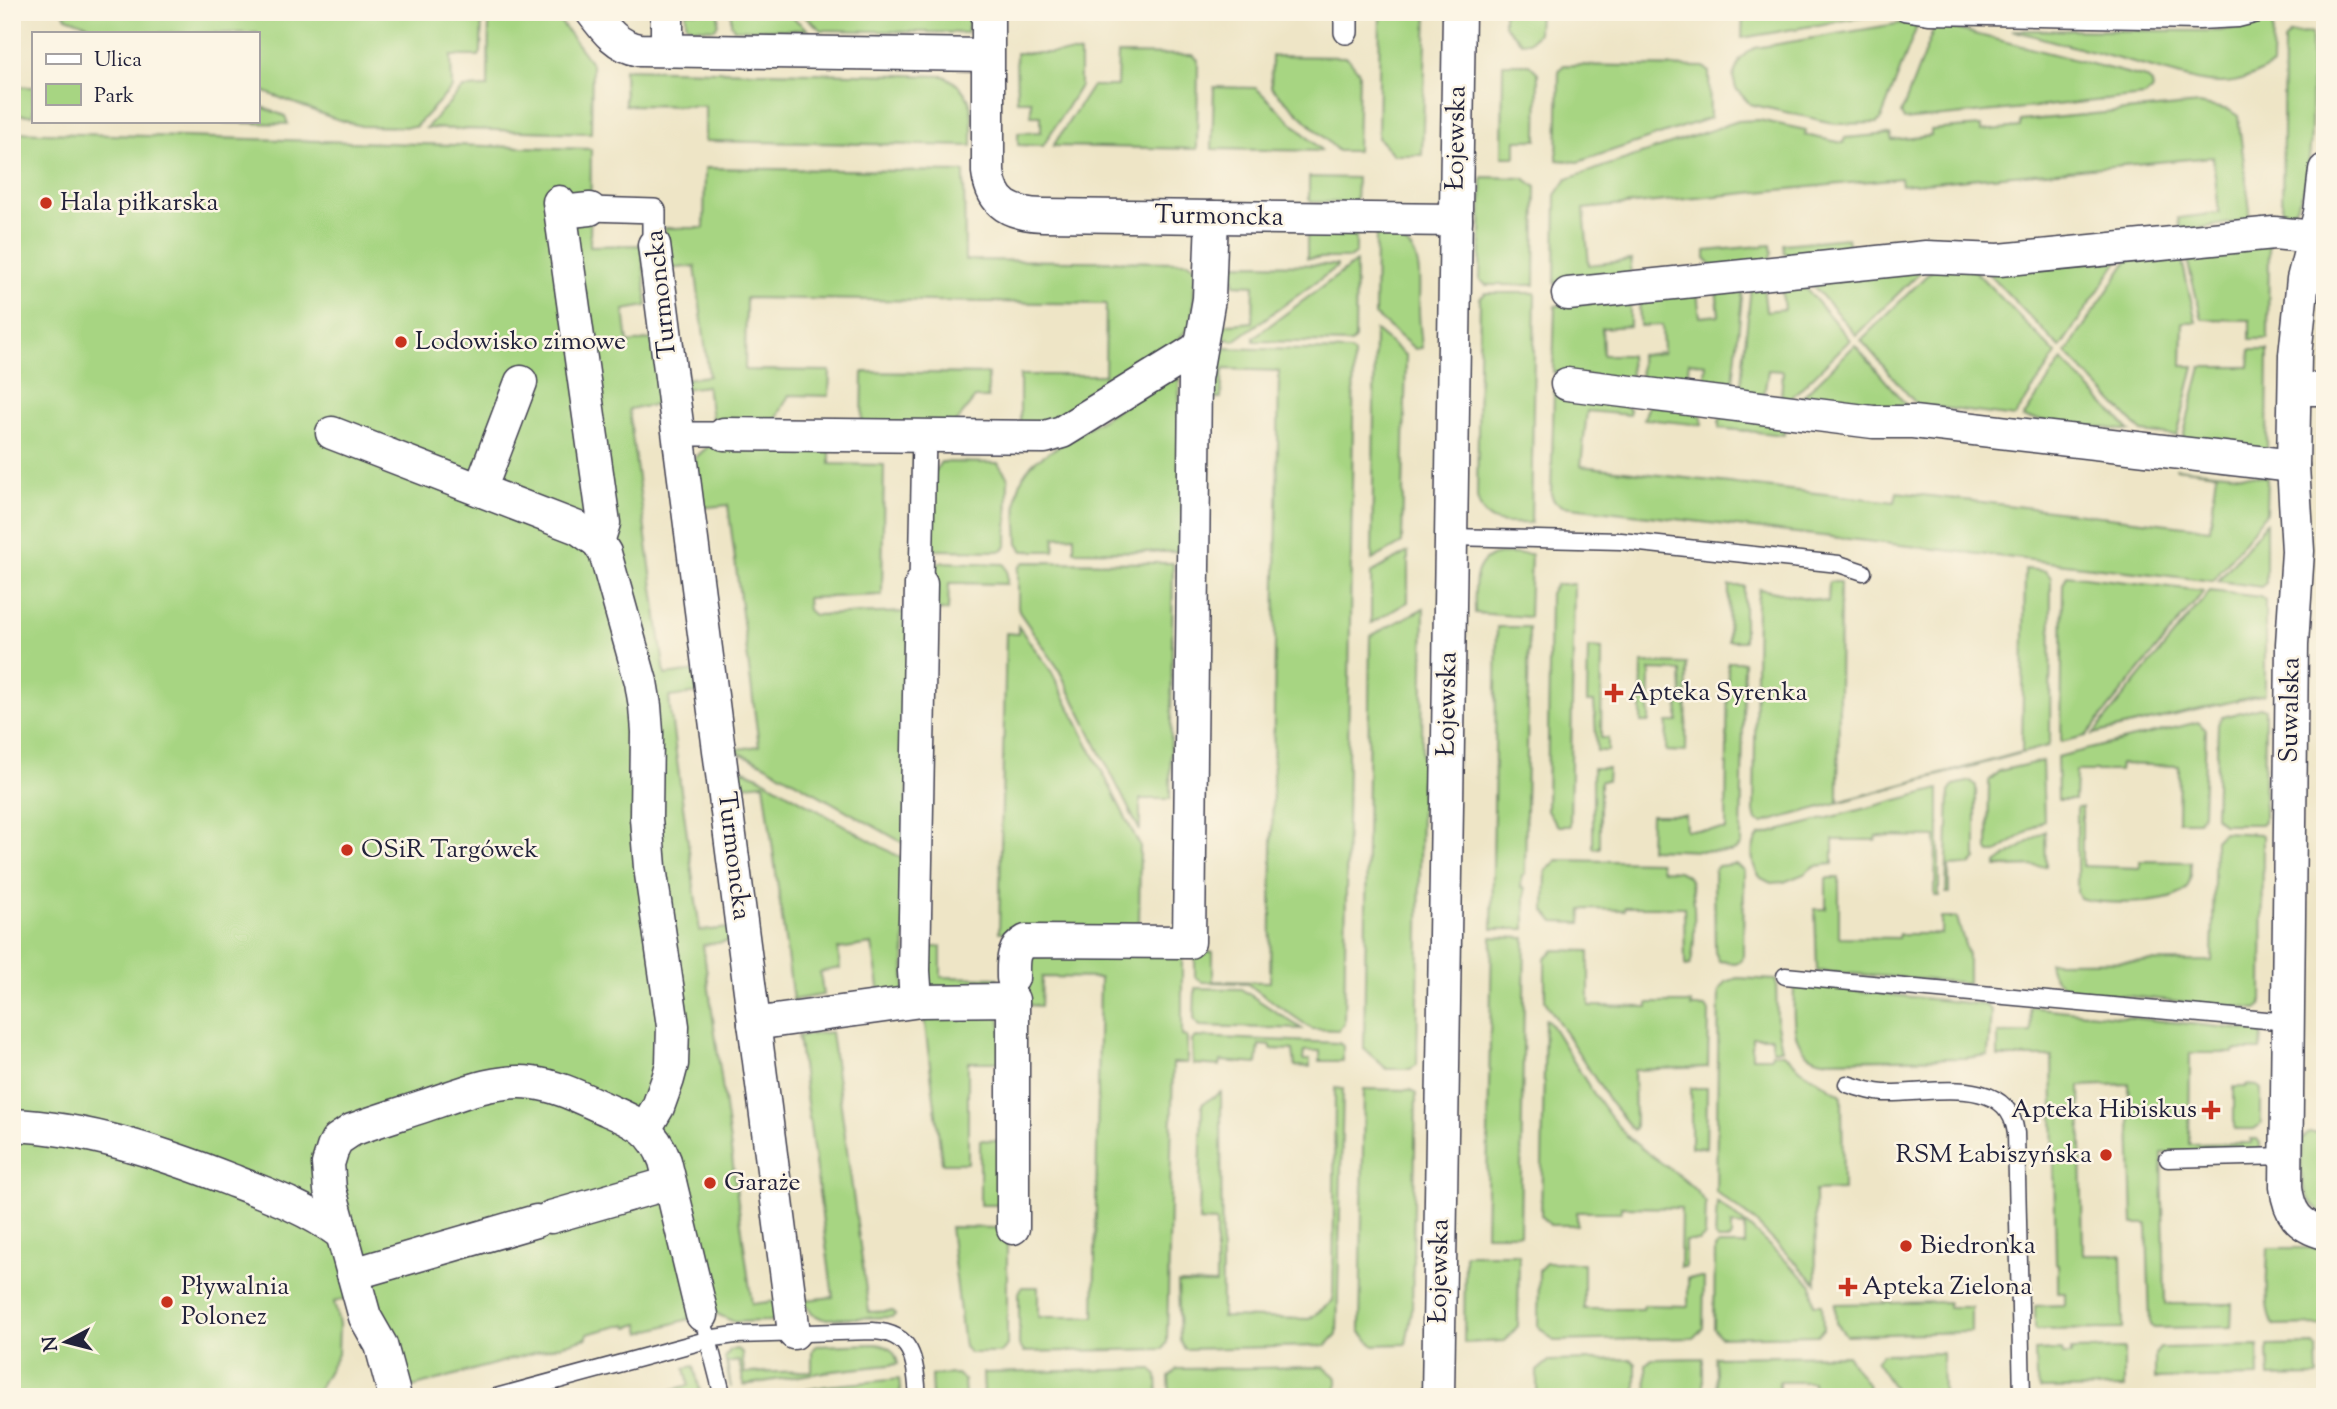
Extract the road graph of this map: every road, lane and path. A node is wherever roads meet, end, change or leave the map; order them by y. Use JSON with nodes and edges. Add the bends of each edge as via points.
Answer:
{"nodes":[{"id":1,"x":592,"y":12,"type":"edge"},
{"id":2,"x":667,"y":12,"type":"edge"},
{"id":3,"x":988,"y":12,"type":"edge"},
{"id":4,"x":1459,"y":12,"type":"edge"},
{"id":5,"x":1904,"y":12,"type":"edge"},
{"id":6,"x":2266,"y":12,"type":"edge"},
{"id":7,"x":667,"y":51,"type":"junction"},
{"id":8,"x":987,"y":55,"type":"junction"},
{"id":9,"x":2325,"y":170,"type":"edge"},
{"id":10,"x":570,"y":208,"type":"joint"},
{"id":11,"x":1212,"y":217,"type":"junction"},
{"id":12,"x":1456,"y":220,"type":"junction"},
{"id":13,"x":2314,"y":237,"type":"junction"},
{"id":14,"x":654,"y":245,"type":"joint"},
{"id":15,"x":1568,"y":293,"type":"dead end"},
{"id":16,"x":1200,"y":344,"type":"junction"},
{"id":17,"x":521,"y":382,"type":"dead end"},
{"id":18,"x":1567,"y":384,"type":"dead end"},
{"id":19,"x":2310,"y":389,"type":"edge"},
{"id":20,"x":332,"y":433,"type":"dead end"},
{"id":21,"x":677,"y":434,"type":"junction"},
{"id":22,"x":724,"y":434,"type":"joint"},
{"id":23,"x":924,"y":437,"type":"junction"},
{"id":24,"x":2293,"y":466,"type":"junction"},
{"id":25,"x":480,"y":490,"type":"junction"},
{"id":26,"x":1451,"y":537,"type":"junction"},
{"id":27,"x":598,"y":542,"type":"junction"},
{"id":28,"x":1863,"y":572,"type":"dead end"},
{"id":29,"x":921,"y":584,"type":"joint"},
{"id":30,"x":1785,"y":976,"type":"dead end"},
{"id":31,"x":1013,"y":989,"type":"junction"},
{"id":32,"x":916,"y":1002,"type":"junction"},
{"id":33,"x":2288,"y":1022,"type":"junction"},
{"id":34,"x":754,"y":1024,"type":"junction"},
{"id":35,"x":1847,"y":1084,"type":"dead end"},
{"id":36,"x":12,"y":1125,"type":"edge"},
{"id":37,"x":645,"y":1129,"type":"junction"},
{"id":38,"x":2286,"y":1156,"type":"junction"},
{"id":39,"x":2168,"y":1159,"type":"dead end"},
{"id":40,"x":670,"y":1183,"type":"junction"},
{"id":41,"x":1013,"y":1228,"type":"dead end"},
{"id":42,"x":2325,"y":1233,"type":"edge"},
{"id":43,"x":342,"y":1234,"type":"junction"},
{"id":44,"x":353,"y":1274,"type":"junction"},
{"id":45,"x":365,"y":1317,"type":"junction"},
{"id":46,"x":705,"y":1327,"type":"junction"},
{"id":47,"x":794,"y":1333,"type":"junction"},
{"id":48,"x":374,"y":1397,"type":"edge"},
{"id":49,"x":395,"y":1397,"type":"edge"},
{"id":50,"x":496,"y":1397,"type":"edge"},
{"id":51,"x":723,"y":1397,"type":"edge"},
{"id":52,"x":918,"y":1397,"type":"edge"},
{"id":53,"x":1438,"y":1397,"type":"edge"},
{"id":54,"x":2022,"y":1397,"type":"edge"}],
"edges":[{"from":1,"to":7,"type":"street","via":[[625,46]]},
{"from":2,"to":7,"type":"street"},
{"from":3,"to":8,"type":"street","name":"Turmoncka"},
{"from":4,"to":12,"type":"street","name":"Łojewska"},
{"from":5,"to":6,"type":"lane","via":[[2199,21]]},
{"from":7,"to":8,"type":"street"},
{"from":8,"to":11,"type":"street","name":"Turmoncka","via":[[988,172],[992,190],[1003,205],[1031,215]]},
{"from":9,"to":13,"type":"street","name":"Suwalska"},
{"from":10,"to":14,"type":"street","name":"Turmoncka","via":[[654,211]]},
{"from":10,"to":27,"type":"street","via":[[604,523]]},
{"from":11,"to":12,"type":"street","name":"Turmoncka"},
{"from":11,"to":16,"type":"street","via":[[1209,299]]},
{"from":12,"to":26,"type":"street","name":"Łojewska"},
{"from":13,"to":15,"type":"street","via":[[2274,233],[1999,260],[1926,257]]},
{"from":13,"to":19,"type":"street","name":"Suwalska","via":[[2300,294]]},
{"from":14,"to":21,"type":"street","name":"Turmoncka"},
{"from":16,"to":23,"type":"street","via":[[1055,435]]},
{"from":16,"to":31,"type":"street","via":[[1195,395],[1189,942],[1026,941],[1014,954]]},
{"from":17,"to":25,"type":"street"},
{"from":18,"to":24,"type":"street"},
{"from":19,"to":24,"type":"street","name":"Suwalska"},
{"from":20,"to":25,"type":"street"},
{"from":21,"to":22,"type":"street"},
{"from":21,"to":34,"type":"street","name":"Turmoncka"},
{"from":22,"to":23,"type":"street"},
{"from":23,"to":29,"type":"street"},
{"from":24,"to":33,"type":"street","name":"Suwalska","via":[[2298,551],[2291,644]]},
{"from":25,"to":27,"type":"street","via":[[578,528]]},
{"from":26,"to":28,"type":"lane","via":[[1639,542],[1839,564]]},
{"from":26,"to":53,"type":"street","name":"Łojewska"},
{"from":27,"to":37,"type":"street","via":[[608,563],[645,706],[650,867],[673,1026],[668,1079]]},
{"from":29,"to":32,"type":"street"},
{"from":30,"to":33,"type":"lane"},
{"from":31,"to":32,"type":"street"},
{"from":31,"to":41,"type":"street"},
{"from":32,"to":34,"type":"street"},
{"from":33,"to":38,"type":"street","name":"Suwalska"},
{"from":34,"to":47,"type":"street","name":"Turmoncka"},
{"from":35,"to":54,"type":"lane","via":[[1884,1093],[1983,1093],[1999,1100],[2011,1115],[2016,1133]]},
{"from":36,"to":43,"type":"street","via":[[71,1130],[200,1168],[278,1198]]},
{"from":37,"to":40,"type":"street","via":[[662,1152]]},
{"from":37,"to":43,"type":"street","via":[[569,1093],[523,1082],[480,1088],[361,1127],[337,1140],[328,1164]]},
{"from":38,"to":39,"type":"lane"},
{"from":38,"to":42,"type":"street","name":"Suwalska","via":[[2290,1209],[2304,1224]]},
{"from":40,"to":44,"type":"street"},
{"from":40,"to":46,"type":"street"},
{"from":43,"to":44,"type":"street"},
{"from":44,"to":45,"type":"street"},
{"from":45,"to":48,"type":"street","via":[[361,1352]]},
{"from":45,"to":49,"type":"street","via":[[381,1345]]},
{"from":46,"to":47,"type":"lane","via":[[728,1336]]},
{"from":46,"to":50,"type":"lane"},
{"from":46,"to":51,"type":"lane"},
{"from":47,"to":52,"type":"lane","via":[[873,1331],[896,1336],[912,1354]]}]}
